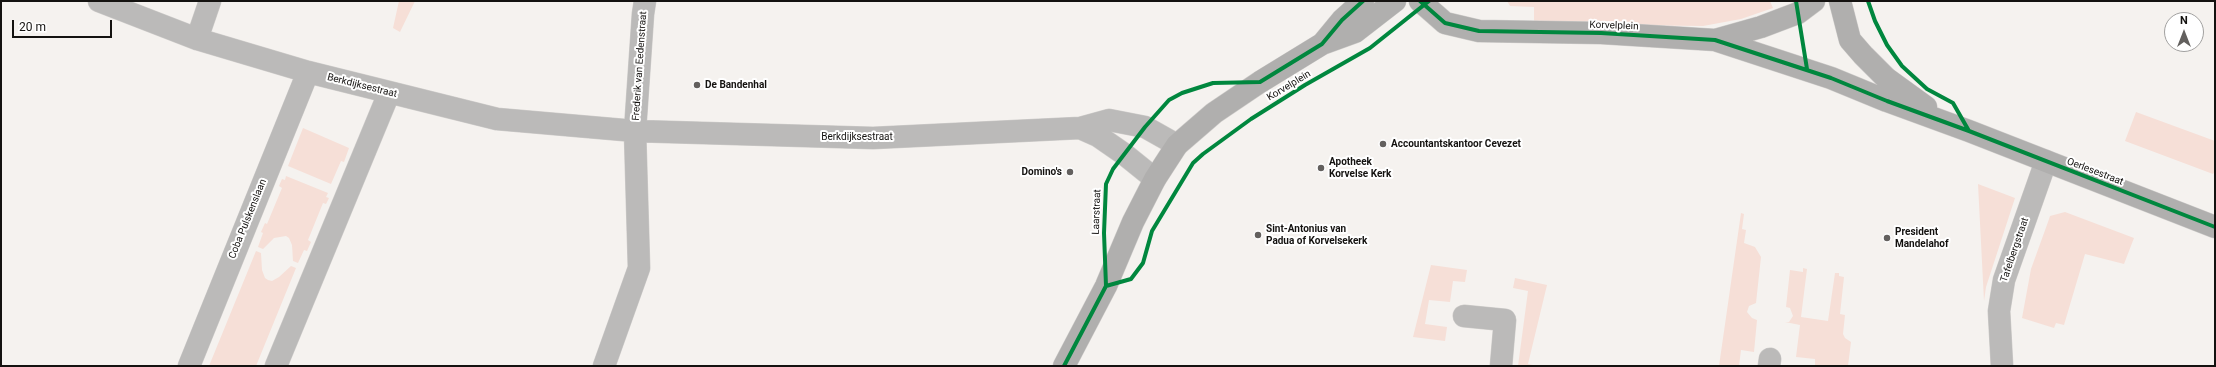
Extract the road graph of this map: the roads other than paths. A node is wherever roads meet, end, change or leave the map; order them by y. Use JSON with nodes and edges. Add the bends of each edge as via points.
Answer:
{"nodes":[{"id":1,"x":99,"y":1,"type":"edge"},
{"id":2,"x":210,"y":1,"type":"edge"},
{"id":3,"x":646,"y":1,"type":"edge"},
{"id":4,"x":1363,"y":1,"type":"edge"},
{"id":5,"x":1395,"y":1,"type":"edge"},
{"id":6,"x":1420,"y":1,"type":"edge"},
{"id":7,"x":1814,"y":1,"type":"edge"},
{"id":8,"x":1840,"y":1,"type":"edge"},
{"id":9,"x":197,"y":39,"type":"junction"},
{"id":10,"x":1715,"y":40,"type":"junction"},
{"id":11,"x":1322,"y":44,"type":"junction"},
{"id":12,"x":308,"y":72,"type":"junction"},
{"id":13,"x":389,"y":93,"type":"junction"},
{"id":14,"x":1080,"y":128,"type":"junction"},
{"id":15,"x":635,"y":130,"type":"junction"},
{"id":16,"x":1969,"y":130,"type":"junction"},
{"id":17,"x":1177,"y":145,"type":"junction"},
{"id":18,"x":2046,"y":161,"type":"junction"},
{"id":19,"x":1155,"y":179,"type":"junction"},
{"id":20,"x":2215,"y":226,"type":"edge"},
{"id":21,"x":1464,"y":316,"type":"dead end"},
{"id":22,"x":189,"y":366,"type":"edge"},
{"id":23,"x":276,"y":366,"type":"edge"},
{"id":24,"x":604,"y":366,"type":"edge"},
{"id":25,"x":1064,"y":366,"type":"edge"},
{"id":26,"x":1501,"y":366,"type":"edge"},
{"id":27,"x":2002,"y":366,"type":"edge"}],
"edges":[{"from":1,"to":9,"type":"street","name":"Berkdijksestraat"},
{"from":2,"to":9,"type":"street"},
{"from":3,"to":15,"type":"street","name":"Frederik van Eedenstraat"},
{"from":4,"to":11,"type":"street","name":"Korvelplein","via":[[1342,20]]},
{"from":5,"to":11,"type":"street","name":"Korvelplein","via":[[1355,32]]},
{"from":6,"to":10,"type":"street","name":"Korvelplein","via":[[1445,23],[1479,31],[1601,33]]},
{"from":7,"to":10,"type":"street","name":"Korvelplein","via":[[1798,13]]},
{"from":8,"to":16,"type":"street","via":[[1850,40],[1862,55],[1886,78],[1922,105]]},
{"from":9,"to":12,"type":"street","name":"Berkdijksestraat"},
{"from":10,"to":16,"type":"street","name":"Korvelplein","via":[[1831,78]]},
{"from":11,"to":17,"type":"street","name":"Korvelplein","via":[[1221,109]]},
{"from":12,"to":13,"type":"street","name":"Berkdijksestraat"},
{"from":12,"to":22,"type":"street","name":"Coba Pulskenslaan"},
{"from":13,"to":15,"type":"street","name":"Berkdijksestraat","via":[[497,119]]},
{"from":13,"to":23,"type":"street"},
{"from":14,"to":15,"type":"street","name":"Berkdijksestraat","via":[[873,138]]},
{"from":14,"to":17,"type":"street","name":"Berkdijksestraat","via":[[1109,120],[1145,127]]},
{"from":14,"to":19,"type":"street","name":"Berkdijksestraat","via":[[1104,140]]},
{"from":15,"to":24,"type":"street","via":[[639,268]]},
{"from":16,"to":18,"type":"street","name":"Oerlesestraat"},
{"from":17,"to":19,"type":"street"},
{"from":18,"to":20,"type":"street","name":"Oerlesestraat"},
{"from":18,"to":27,"type":"street","name":"Tafelbergstraat","via":[[2004,280],[1999,311]]},
{"from":19,"to":25,"type":"street","via":[[1133,222],[1106,286]]},
{"from":21,"to":26,"type":"street","via":[[1505,320]]}]}
